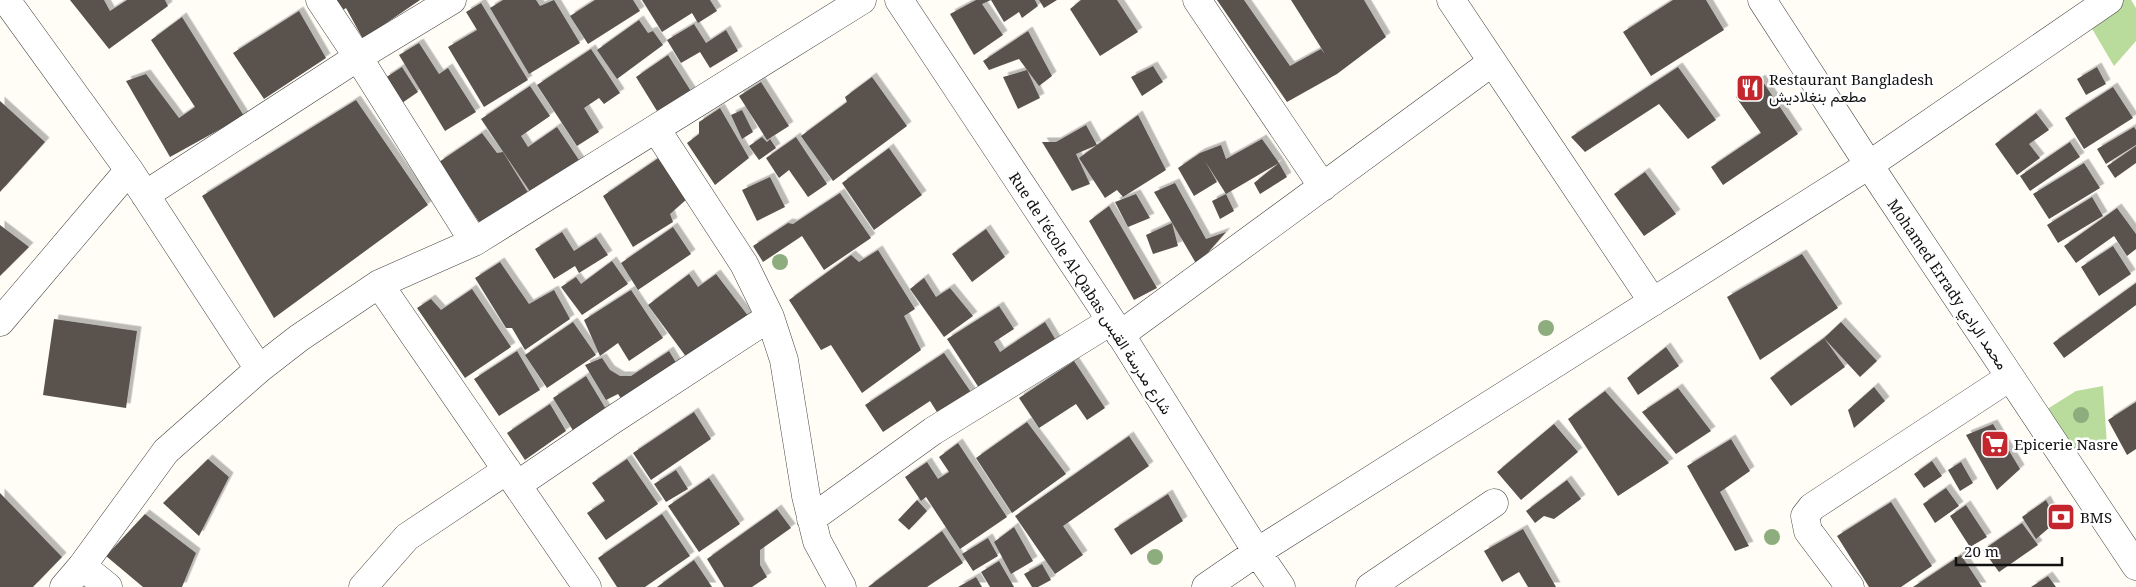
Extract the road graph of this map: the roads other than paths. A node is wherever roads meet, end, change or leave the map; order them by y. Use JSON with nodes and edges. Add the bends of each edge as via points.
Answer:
{"nodes":[{"id":1,"x":6,"y":0,"type":"edge"},
{"id":2,"x":320,"y":0,"type":"edge"},
{"id":3,"x":452,"y":0,"type":"edge"},
{"id":4,"x":862,"y":0,"type":"edge"},
{"id":5,"x":899,"y":0,"type":"edge"},
{"id":6,"x":1197,"y":0,"type":"edge"},
{"id":7,"x":1451,"y":0,"type":"edge"},
{"id":8,"x":1762,"y":0,"type":"edge"},
{"id":9,"x":2109,"y":0,"type":"edge"},
{"id":10,"x":358,"y":57,"type":"junction"},
{"id":11,"x":1491,"y":62,"type":"junction"},
{"id":12,"x":656,"y":129,"type":"junction"},
{"id":13,"x":1869,"y":165,"type":"junction"},
{"id":14,"x":129,"y":170,"type":"junction"},
{"id":15,"x":1323,"y":187,"type":"junction"},
{"id":16,"x":145,"y":195,"type":"junction"},
{"id":17,"x":474,"y":242,"type":"junction"},
{"id":18,"x":379,"y":284,"type":"junction"},
{"id":19,"x":1653,"y":302,"type":"junction"},
{"id":20,"x":770,"y":316,"type":"junction"},
{"id":21,"x":0,"y":322,"type":"edge"},
{"id":22,"x":1116,"y":328,"type":"junction"},
{"id":23,"x":259,"y":369,"type":"junction"},
{"id":24,"x":2010,"y":377,"type":"junction"},
{"id":25,"x":512,"y":477,"type":"junction"},
{"id":26,"x":1494,"y":502,"type":"dead end"},
{"id":27,"x":811,"y":519,"type":"junction"},
{"id":28,"x":1257,"y":552,"type":"junction"},
{"id":29,"x":82,"y":566,"type":"junction"},
{"id":30,"x":2136,"y":566,"type":"edge"},
{"id":31,"x":64,"y":587,"type":"edge"},
{"id":32,"x":108,"y":587,"type":"edge"},
{"id":33,"x":363,"y":587,"type":"edge"},
{"id":34,"x":587,"y":587,"type":"edge"},
{"id":35,"x":842,"y":587,"type":"edge"},
{"id":36,"x":1206,"y":587,"type":"edge"},
{"id":37,"x":1281,"y":587,"type":"edge"},
{"id":38,"x":1370,"y":587,"type":"edge"},
{"id":39,"x":1850,"y":587,"type":"edge"}],
"edges":[{"from":1,"to":14,"type":"street"},
{"from":2,"to":10,"type":"street"},
{"from":3,"to":10,"type":"street"},
{"from":4,"to":12,"type":"street"},
{"from":5,"to":22,"type":"street","name":"Rue de l'école Al-Qabas شارع مدرسة القبس"},
{"from":6,"to":15,"type":"street"},
{"from":7,"to":11,"type":"street"},
{"from":8,"to":13,"type":"street","name":"Mohamed Errady محمد الرادي"},
{"from":9,"to":13,"type":"street"},
{"from":10,"to":16,"type":"street"},
{"from":10,"to":17,"type":"street"},
{"from":11,"to":15,"type":"street"},
{"from":11,"to":19,"type":"street"},
{"from":12,"to":17,"type":"street"},
{"from":12,"to":20,"type":"street","via":[[744,264]]},
{"from":13,"to":19,"type":"street"},
{"from":13,"to":24,"type":"street","name":"Mohamed Errady محمد الرادي"},
{"from":14,"to":16,"type":"street"},
{"from":14,"to":21,"type":"street"},
{"from":15,"to":22,"type":"street"},
{"from":16,"to":23,"type":"street"},
{"from":17,"to":18,"type":"street"},
{"from":18,"to":23,"type":"street"},
{"from":18,"to":25,"type":"street"},
{"from":19,"to":28,"type":"street"},
{"from":20,"to":25,"type":"street"},
{"from":20,"to":27,"type":"street","via":[[784,360]]},
{"from":22,"to":27,"type":"street","via":[[932,431]]},
{"from":22,"to":28,"type":"street","name":"Rue de l'école Al-Qabas شارع مدرسة القبس"},
{"from":23,"to":29,"type":"street","via":[[166,451]]},
{"from":24,"to":30,"type":"street","name":"Mohamed Errady محمد الرادي"},
{"from":24,"to":39,"type":"street","via":[[1812,507],[1805,516],[1808,531]]},
{"from":25,"to":33,"type":"street","via":[[407,537]]},
{"from":25,"to":34,"type":"street"},
{"from":26,"to":38,"type":"street"},
{"from":27,"to":35,"type":"street","via":[[817,542]]},
{"from":28,"to":36,"type":"street"},
{"from":28,"to":37,"type":"street","name":"Rue de l'école Al-Qabas شارع مدرسة القبس"},
{"from":29,"to":31,"type":"street"},
{"from":29,"to":32,"type":"street"}]}
